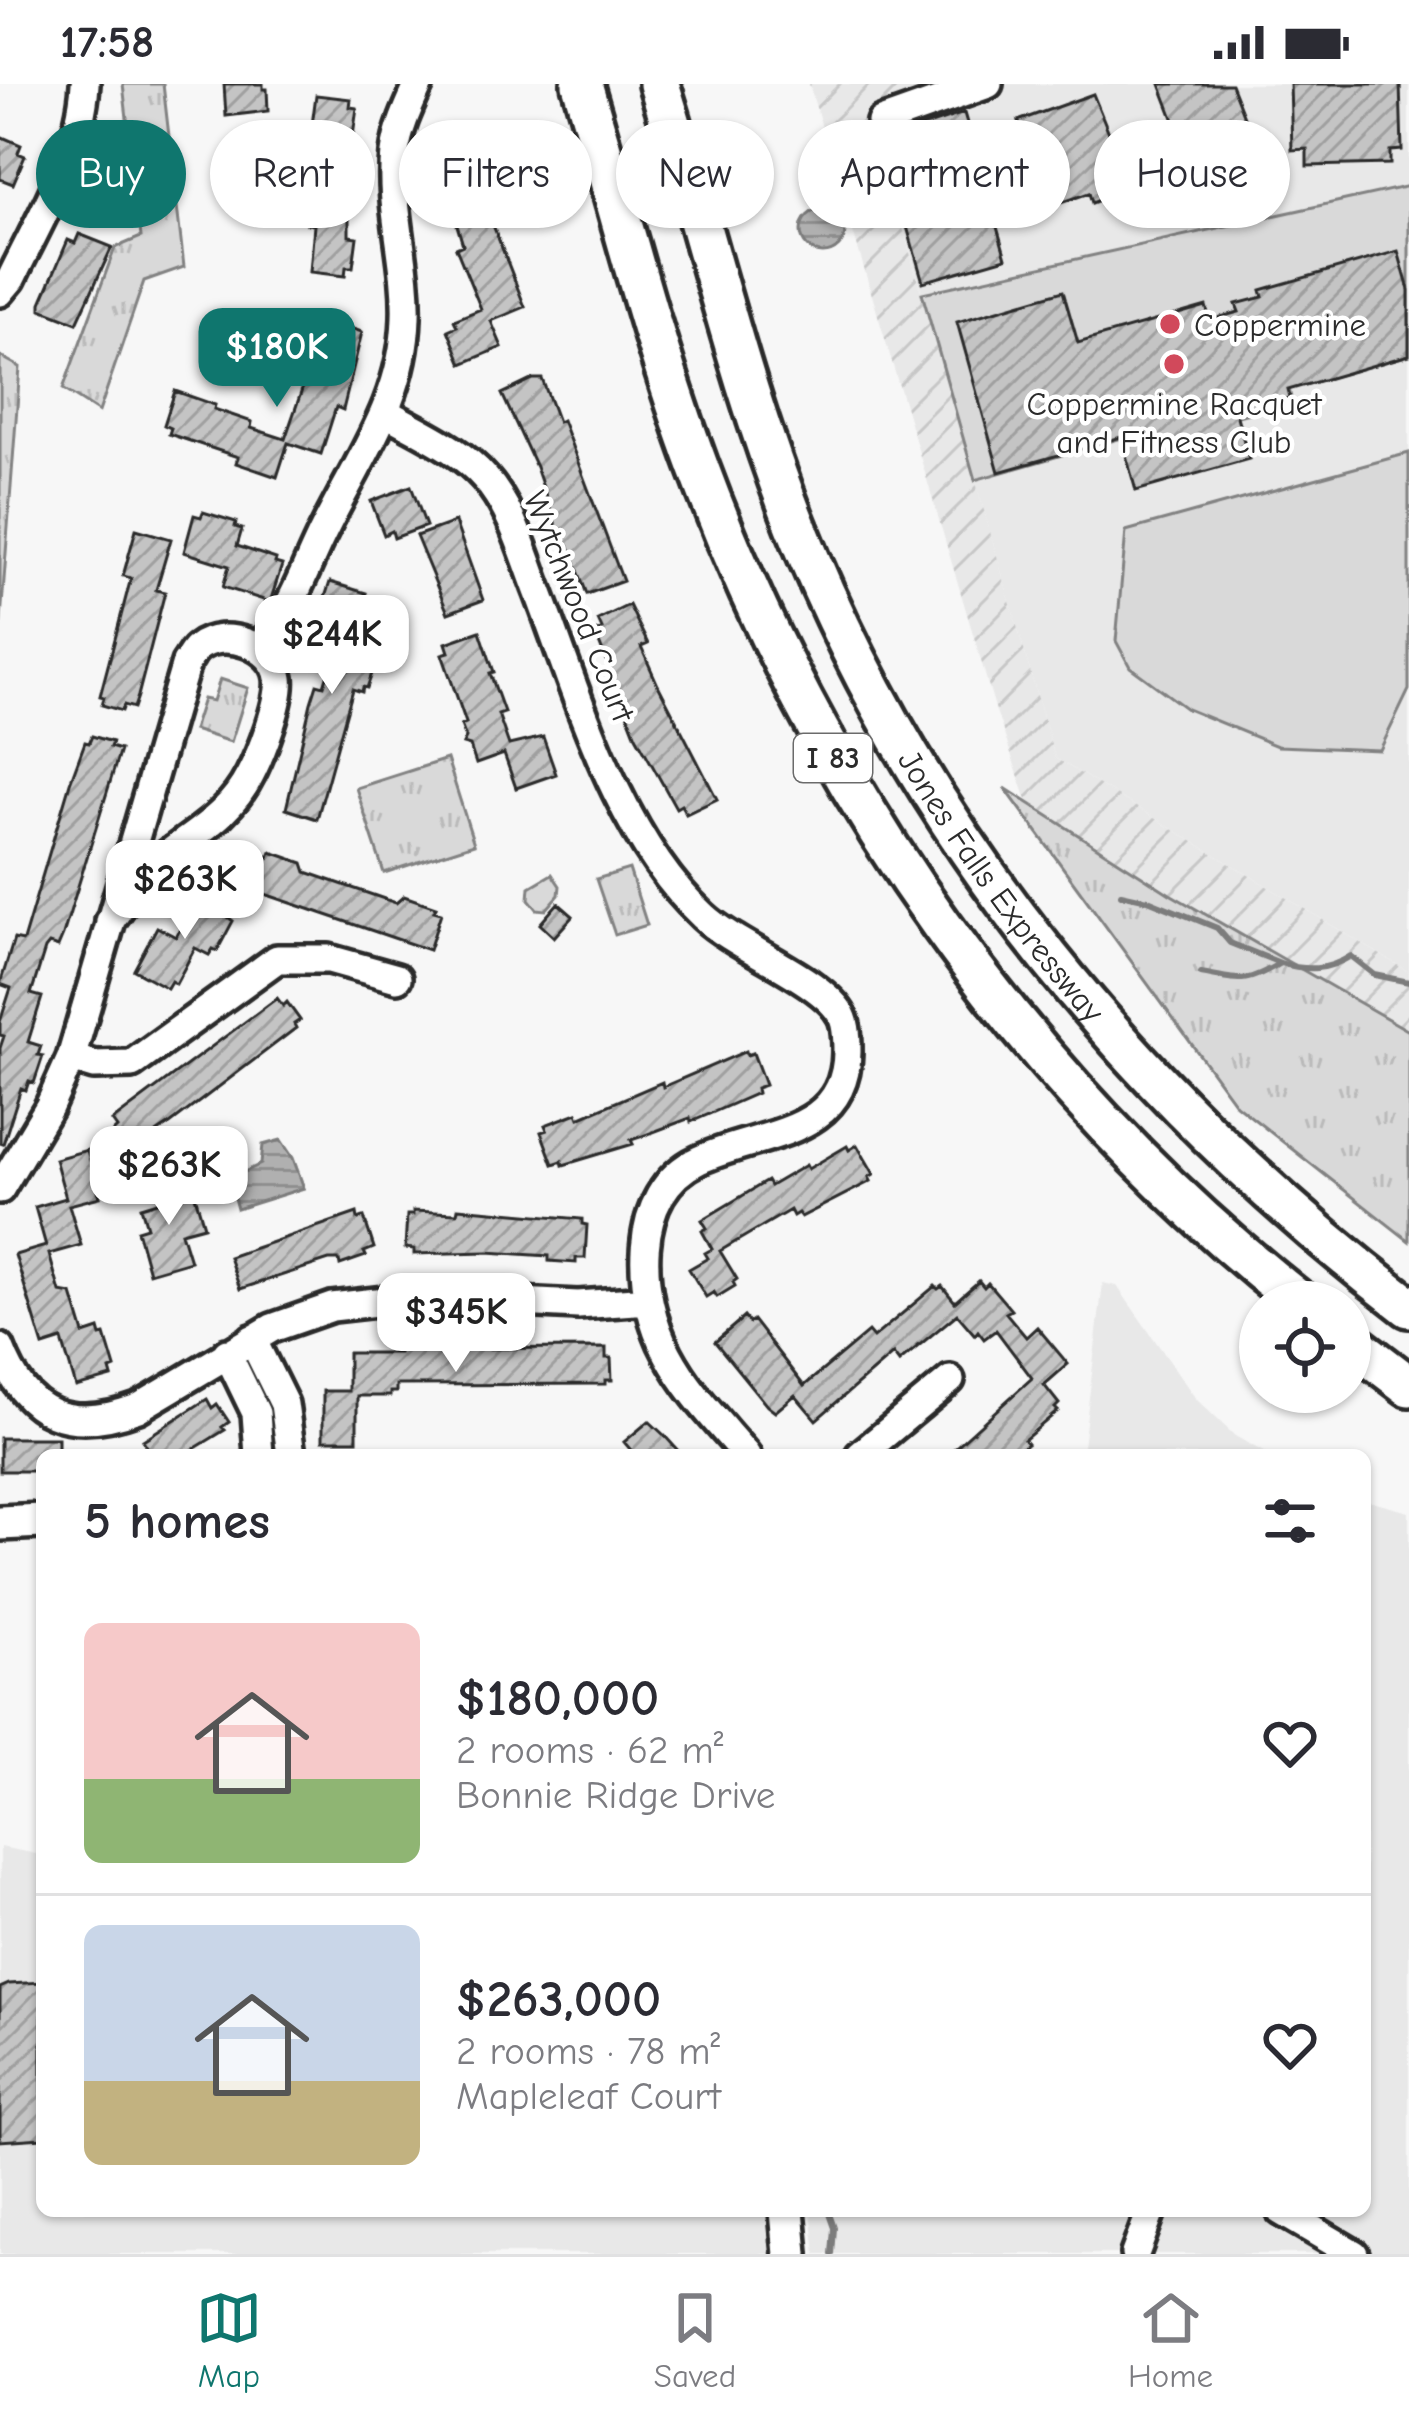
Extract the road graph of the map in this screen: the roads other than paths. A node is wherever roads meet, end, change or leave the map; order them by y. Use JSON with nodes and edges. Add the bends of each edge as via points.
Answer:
{"nodes":[{"id":1,"x":85,"y":84,"type":"edge"},
{"id":2,"x":419,"y":84,"type":"edge"},
{"id":3,"x":582,"y":84,"type":"edge"},
{"id":4,"x":659,"y":84,"type":"edge"},
{"id":5,"x":988,"y":84,"type":"edge"},
{"id":6,"x":887,"y":120,"type":"edge"},
{"id":7,"x":0,"y":292,"type":"edge"},
{"id":8,"x":387,"y":413,"type":"junction"},
{"id":9,"x":260,"y":647,"type":"junction"},
{"id":10,"x":110,"y":921,"type":"junction"},
{"id":11,"x":397,"y":979,"type":"dead end"},
{"id":12,"x":71,"y":1058,"type":"junction"},
{"id":13,"x":0,"y":1189,"type":"edge"},
{"id":14,"x":1276,"y":1281,"type":"edge"},
{"id":15,"x":649,"y":1300,"type":"junction"},
{"id":16,"x":1409,"y":1306,"type":"edge"},
{"id":17,"x":240,"y":1346,"type":"junction"},
{"id":18,"x":0,"y":1348,"type":"edge"},
{"id":19,"x":1371,"y":1357,"type":"edge"},
{"id":20,"x":950,"y":1381,"type":"dead end"},
{"id":21,"x":1409,"y":1387,"type":"edge"},
{"id":22,"x":259,"y":1449,"type":"edge"},
{"id":23,"x":290,"y":1449,"type":"edge"},
{"id":24,"x":741,"y":1449,"type":"edge"},
{"id":25,"x":867,"y":1449,"type":"edge"},
{"id":26,"x":36,"y":1521,"type":"edge"},
{"id":27,"x":0,"y":1522,"type":"edge"},
{"id":28,"x":787,"y":2217,"type":"edge"},
{"id":29,"x":1149,"y":2217,"type":"edge"},
{"id":30,"x":1291,"y":2217,"type":"edge"},
{"id":31,"x":790,"y":2254,"type":"edge"},
{"id":32,"x":1135,"y":2254,"type":"edge"},
{"id":33,"x":1354,"y":2254,"type":"edge"}],
"edges":[{"from":1,"to":7,"type":"street","via":[[65,165]]},
{"from":2,"to":8,"type":"street","via":[[395,151],[406,323]]},
{"from":3,"to":14,"type":"highway","name":"Jones Falls Expressway","number":"I 83","via":[[697,464],[789,677],[835,762],[923,902],[1021,1029],[1141,1161]]},
{"from":4,"to":16,"type":"highway","name":"Jones Falls Expressway","number":"I 83","via":[[794,522],[852,654],[931,797],[1025,932],[1126,1052],[1245,1172]]},
{"from":5,"to":6,"type":"street"},
{"from":8,"to":9,"type":"street","via":[[322,532],[300,591]]},
{"from":8,"to":15,"type":"street","name":"Wytchwood Court","via":[[462,456],[498,495],[587,722],[658,862],[701,915],[823,994],[842,1016],[847,1050],[832,1105],[802,1125],[698,1160],[662,1190],[646,1235]]},
{"from":9,"to":10,"type":"street","via":[[279,674],[279,693],[252,772],[223,815],[148,870]]},
{"from":9,"to":10,"type":"street","via":[[211,642],[186,663]]},
{"from":10,"to":12,"type":"street"},
{"from":11,"to":12,"type":"street","via":[[329,959],[277,959],[132,1064]]},
{"from":12,"to":13,"type":"street"},
{"from":15,"to":17,"type":"street","via":[[375,1300],[302,1316]]},
{"from":15,"to":24,"type":"street","via":[[670,1360]]},
{"from":17,"to":18,"type":"street","via":[[138,1408],[88,1420],[64,1417],[22,1394]]},
{"from":17,"to":22,"type":"street"},
{"from":17,"to":23,"type":"street","via":[[284,1404]]},
{"from":19,"to":21,"type":"highway"},
{"from":20,"to":25,"type":"street"},
{"from":26,"to":27,"type":"main road"},
{"from":28,"to":31,"type":"main road"},
{"from":29,"to":32,"type":"street"},
{"from":30,"to":33,"type":"street"}]}
